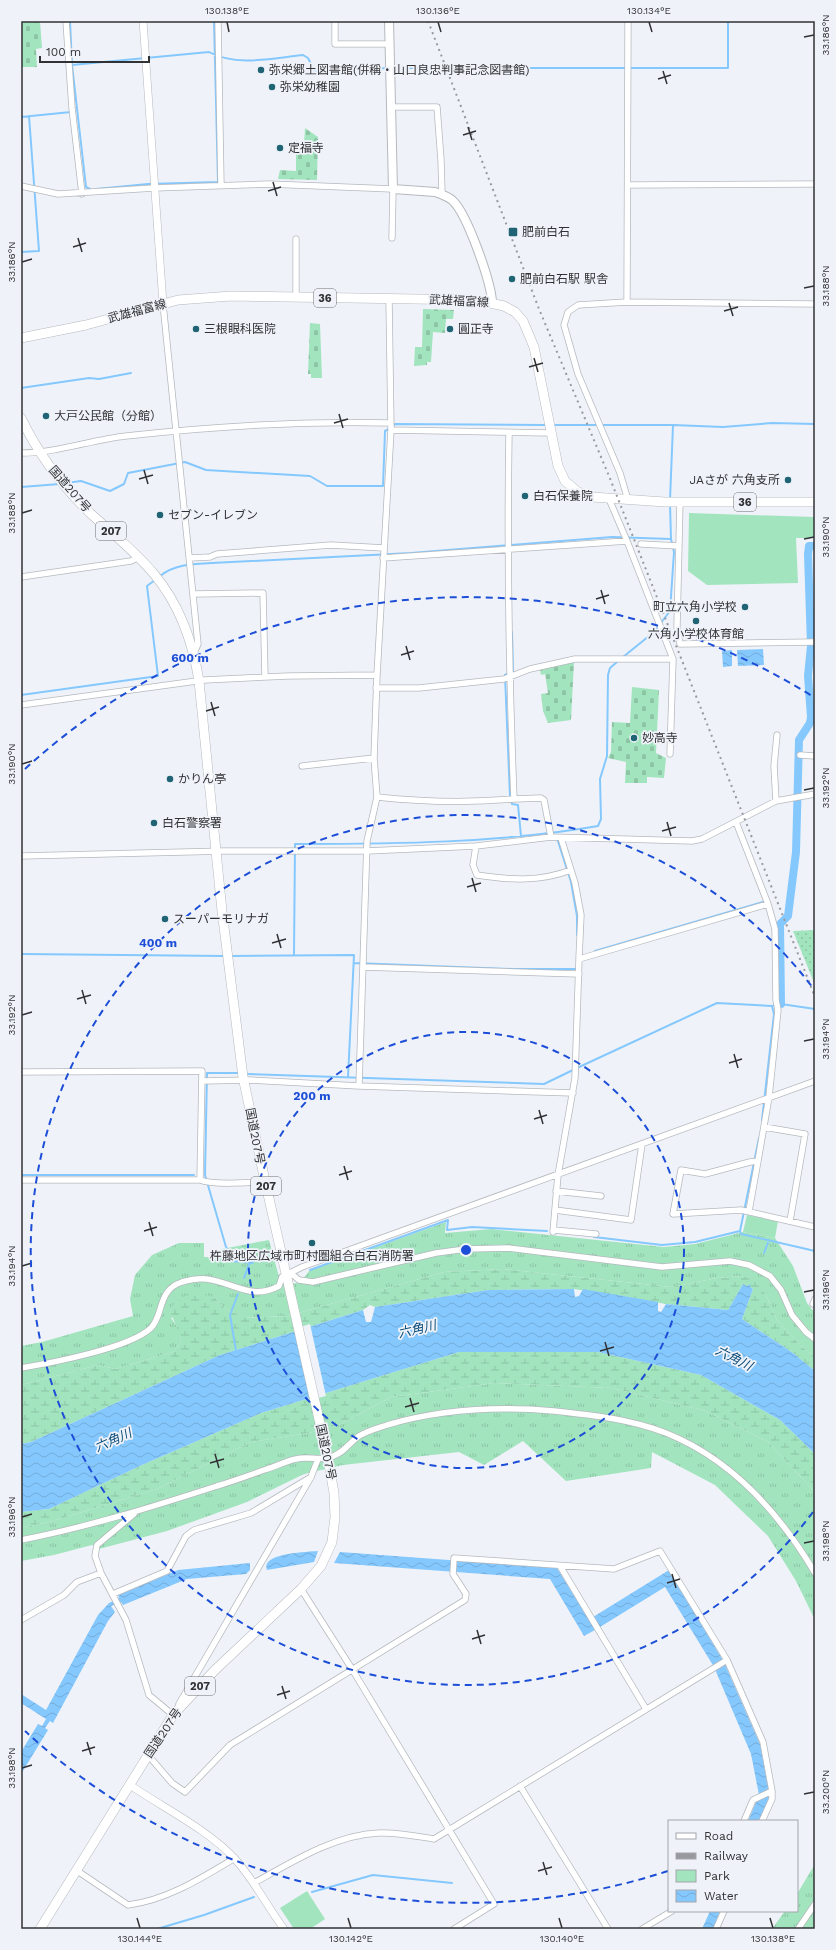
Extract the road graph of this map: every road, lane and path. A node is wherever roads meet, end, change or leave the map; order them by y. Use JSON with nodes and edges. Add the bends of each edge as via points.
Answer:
{"nodes":[{"id":1,"x":66,"y":21,"type":"edge"},
{"id":2,"x":143,"y":21,"type":"edge"},
{"id":3,"x":218,"y":21,"type":"edge"},
{"id":4,"x":335,"y":21,"type":"edge"},
{"id":5,"x":389,"y":21,"type":"edge"},
{"id":6,"x":628,"y":21,"type":"edge"},
{"id":7,"x":390,"y":44,"type":"junction"},
{"id":8,"x":391,"y":107,"type":"junction"},
{"id":9,"x":815,"y":184,"type":"edge"},
{"id":10,"x":154,"y":185,"type":"junction"},
{"id":11,"x":221,"y":185,"type":"junction"},
{"id":12,"x":628,"y":185,"type":"junction"},
{"id":13,"x":21,"y":186,"type":"edge"},
{"id":14,"x":392,"y":188,"type":"junction"},
{"id":15,"x":82,"y":194,"type":"junction"},
{"id":16,"x":442,"y":194,"type":"junction"},
{"id":17,"x":392,"y":238,"type":"dead end"},
{"id":18,"x":296,"y":239,"type":"dead end"},
{"id":19,"x":296,"y":297,"type":"junction"},
{"id":20,"x":389,"y":299,"type":"junction"},
{"id":21,"x":492,"y":302,"type":"junction"},
{"id":22,"x":627,"y":302,"type":"junction"},
{"id":23,"x":163,"y":304,"type":"junction"},
{"id":24,"x":815,"y":304,"type":"edge"},
{"id":25,"x":21,"y":338,"type":"edge"},
{"id":26,"x":21,"y":418,"type":"edge"},
{"id":27,"x":391,"y":426,"type":"junction"},
{"id":28,"x":550,"y":428,"type":"junction"},
{"id":29,"x":176,"y":430,"type":"junction"},
{"id":30,"x":509,"y":434,"type":"junction"},
{"id":31,"x":40,"y":452,"type":"junction"},
{"id":32,"x":21,"y":453,"type":"edge"},
{"id":33,"x":609,"y":499,"type":"junction"},
{"id":34,"x":628,"y":500,"type":"junction"},
{"id":35,"x":673,"y":501,"type":"junction"},
{"id":36,"x":815,"y":502,"type":"edge"},
{"id":37,"x":626,"y":538,"type":"junction"},
{"id":38,"x":641,"y":544,"type":"dead end"},
{"id":39,"x":678,"y":546,"type":"junction"},
{"id":40,"x":509,"y":548,"type":"junction"},
{"id":41,"x":383,"y":553,"type":"junction"},
{"id":42,"x":139,"y":556,"type":"junction"},
{"id":43,"x":191,"y":562,"type":"junction"},
{"id":44,"x":21,"y":577,"type":"edge"},
{"id":45,"x":194,"y":594,"type":"junction"},
{"id":46,"x":815,"y":642,"type":"edge"},
{"id":47,"x":194,"y":653,"type":"junction"},
{"id":48,"x":673,"y":659,"type":"junction"},
{"id":49,"x":377,"y":675,"type":"junction"},
{"id":50,"x":508,"y":676,"type":"junction"},
{"id":51,"x":265,"y":677,"type":"junction"},
{"id":52,"x":199,"y":681,"type":"junction"},
{"id":53,"x":376,"y":688,"type":"junction"},
{"id":54,"x":21,"y":705,"type":"edge"},
{"id":55,"x":777,"y":735,"type":"dead end"},
{"id":56,"x":670,"y":754,"type":"dead end"},
{"id":57,"x":800,"y":755,"type":"dead end"},
{"id":58,"x":815,"y":756,"type":"edge"},
{"id":59,"x":374,"y":758,"type":"junction"},
{"id":60,"x":302,"y":766,"type":"dead end"},
{"id":61,"x":815,"y":794,"type":"edge"},
{"id":62,"x":377,"y":797,"type":"junction"},
{"id":63,"x":512,"y":799,"type":"junction"},
{"id":64,"x":776,"y":801,"type":"junction"},
{"id":65,"x":736,"y":822,"type":"junction"},
{"id":66,"x":555,"y":836,"type":"junction"},
{"id":67,"x":368,"y":846,"type":"junction"},
{"id":68,"x":476,"y":846,"type":"junction"},
{"id":69,"x":215,"y":851,"type":"junction"},
{"id":70,"x":21,"y":856,"type":"edge"},
{"id":71,"x":568,"y":871,"type":"junction"},
{"id":72,"x":768,"y":904,"type":"junction"},
{"id":73,"x":580,"y":955,"type":"dead end"},
{"id":74,"x":364,"y":965,"type":"junction"},
{"id":75,"x":579,"y":974,"type":"junction"},
{"id":76,"x":21,"y":1072,"type":"edge"},
{"id":77,"x":243,"y":1075,"type":"junction"},
{"id":78,"x":205,"y":1080,"type":"junction"},
{"id":79,"x":815,"y":1081,"type":"edge"},
{"id":80,"x":359,"y":1084,"type":"junction"},
{"id":81,"x":573,"y":1093,"type":"junction"},
{"id":82,"x":766,"y":1099,"type":"junction"},
{"id":83,"x":764,"y":1127,"type":"junction"},
{"id":84,"x":642,"y":1144,"type":"junction"},
{"id":85,"x":754,"y":1161,"type":"junction"},
{"id":86,"x":558,"y":1175,"type":"junction"},
{"id":87,"x":21,"y":1180,"type":"edge"},
{"id":88,"x":204,"y":1181,"type":"junction"},
{"id":89,"x":264,"y":1181,"type":"junction"},
{"id":90,"x":556,"y":1191,"type":"junction"},
{"id":91,"x":601,"y":1196,"type":"dead end"},
{"id":92,"x":555,"y":1210,"type":"junction"},
{"id":93,"x":745,"y":1210,"type":"junction"},
{"id":94,"x":790,"y":1221,"type":"junction"},
{"id":95,"x":815,"y":1227,"type":"edge"},
{"id":96,"x":596,"y":1234,"type":"dead end"},
{"id":97,"x":287,"y":1275,"type":"junction"},
{"id":98,"x":815,"y":1339,"type":"edge"},
{"id":99,"x":21,"y":1368,"type":"edge"},
{"id":100,"x":327,"y":1454,"type":"junction"},
{"id":101,"x":318,"y":1460,"type":"junction"},
{"id":102,"x":311,"y":1477,"type":"junction"},
{"id":103,"x":136,"y":1513,"type":"junction"},
{"id":104,"x":21,"y":1540,"type":"edge"},
{"id":105,"x":560,"y":1566,"type":"junction"},
{"id":106,"x":101,"y":1573,"type":"junction"},
{"id":107,"x":815,"y":1573,"type":"edge"},
{"id":108,"x":302,"y":1589,"type":"junction"},
{"id":109,"x":115,"y":1599,"type":"junction"},
{"id":110,"x":21,"y":1620,"type":"edge"},
{"id":111,"x":727,"y":1660,"type":"junction"},
{"id":112,"x":352,"y":1669,"type":"junction"},
{"id":113,"x":646,"y":1709,"type":"junction"},
{"id":114,"x":173,"y":1715,"type":"junction"},
{"id":115,"x":148,"y":1755,"type":"junction"},
{"id":116,"x":130,"y":1785,"type":"junction"},
{"id":117,"x":520,"y":1786,"type":"junction"},
{"id":118,"x":772,"y":1791,"type":"junction"},
{"id":119,"x":744,"y":1820,"type":"edge"},
{"id":120,"x":762,"y":1820,"type":"edge"},
{"id":121,"x":449,"y":1830,"type":"junction"},
{"id":122,"x":235,"y":1858,"type":"junction"},
{"id":123,"x":76,"y":1870,"type":"junction"},
{"id":124,"x":254,"y":1883,"type":"junction"},
{"id":125,"x":815,"y":1904,"type":"edge"},
{"id":126,"x":670,"y":1912,"type":"edge"},
{"id":127,"x":724,"y":1912,"type":"edge"},
{"id":128,"x":40,"y":1929,"type":"edge"},
{"id":129,"x":284,"y":1929,"type":"edge"},
{"id":130,"x":454,"y":1929,"type":"edge"},
{"id":131,"x":608,"y":1929,"type":"edge"},
{"id":132,"x":642,"y":1929,"type":"edge"},
{"id":133,"x":716,"y":1929,"type":"edge"},
{"id":134,"x":798,"y":1929,"type":"edge"}],
"edges":[{"from":1,"to":15,"type":"street","via":[[72,111]]},
{"from":2,"to":10,"type":"street"},
{"from":3,"to":11,"type":"street"},
{"from":4,"to":7,"type":"street","via":[[335,44]]},
{"from":5,"to":7,"type":"main road"},
{"from":6,"to":12,"type":"street"},
{"from":7,"to":8,"type":"main road"},
{"from":8,"to":14,"type":"main road"},
{"from":8,"to":16,"type":"street","via":[[437,107]]},
{"from":9,"to":12,"type":"street"},
{"from":10,"to":11,"type":"street"},
{"from":10,"to":15,"type":"street"},
{"from":10,"to":23,"type":"street"},
{"from":11,"to":14,"type":"street"},
{"from":12,"to":22,"type":"street"},
{"from":13,"to":15,"type":"street","via":[[58,194]]},
{"from":14,"to":16,"type":"main road"},
{"from":14,"to":17,"type":"street"},
{"from":16,"to":21,"type":"main road","via":[[452,200],[462,215],[489,283]]},
{"from":18,"to":19,"type":"street"},
{"from":19,"to":20,"type":"main road","name":"武雄福富線","number":"36"},
{"from":19,"to":23,"type":"main road","name":"武雄福富線","number":"36","via":[[231,296],[195,298]]},
{"from":20,"to":21,"type":"main road","name":"武雄福富線","number":"36"},
{"from":20,"to":27,"type":"street"},
{"from":21,"to":28,"type":"main road","name":"武雄福富線","number":"36","via":[[515,312],[523,321],[538,368]]},
{"from":22,"to":24,"type":"street"},
{"from":22,"to":34,"type":"street","via":[[578,305],[568,312],[564,320],[578,374],[620,474]]},
{"from":23,"to":25,"type":"main road","name":"武雄福富線","number":"36","via":[[86,325]]},
{"from":23,"to":29,"type":"street"},
{"from":26,"to":31,"type":"main road","name":"国道207号","number":"207"},
{"from":27,"to":29,"type":"street","via":[[337,422]]},
{"from":27,"to":30,"type":"street"},
{"from":27,"to":41,"type":"street"},
{"from":28,"to":30,"type":"street"},
{"from":28,"to":33,"type":"main road","name":"武雄福富線","number":"36","via":[[558,466],[565,481],[578,492]]},
{"from":29,"to":31,"type":"street","via":[[121,436]]},
{"from":29,"to":43,"type":"street"},
{"from":30,"to":40,"type":"street"},
{"from":31,"to":32,"type":"street"},
{"from":31,"to":42,"type":"main road","name":"国道207号","number":"207","via":[[67,489]]},
{"from":33,"to":34,"type":"main road","name":"武雄福富線","number":"36"},
{"from":33,"to":37,"type":"street"},
{"from":34,"to":35,"type":"main road","name":"武雄福富線","number":"36"},
{"from":35,"to":36,"type":"main road","name":"武雄福富線","number":"36"},
{"from":35,"to":39,"type":"street"},
{"from":37,"to":40,"type":"street"},
{"from":37,"to":48,"type":"street"},
{"from":38,"to":39,"type":"street"},
{"from":39,"to":46,"type":"street","via":[[680,644]]},
{"from":40,"to":41,"type":"street"},
{"from":40,"to":50,"type":"street"},
{"from":41,"to":43,"type":"street","via":[[331,545],[217,554]]},
{"from":41,"to":49,"type":"street"},
{"from":42,"to":44,"type":"street","via":[[131,561]]},
{"from":42,"to":47,"type":"main road","name":"国道207号","number":"207","via":[[176,607]]},
{"from":43,"to":45,"type":"street"},
{"from":45,"to":47,"type":"street","via":[[198,644]]},
{"from":45,"to":51,"type":"street","via":[[264,593]]},
{"from":47,"to":52,"type":"main road","name":"国道207号","number":"207"},
{"from":48,"to":50,"type":"street","via":[[575,658]]},
{"from":48,"to":56,"type":"street"},
{"from":49,"to":51,"type":"street"},
{"from":49,"to":53,"type":"street"},
{"from":50,"to":53,"type":"street","via":[[419,688]]},
{"from":50,"to":63,"type":"street"},
{"from":51,"to":52,"type":"street"},
{"from":52,"to":54,"type":"street"},
{"from":52,"to":69,"type":"main road","name":"国道207号","number":"207"},
{"from":53,"to":59,"type":"street"},
{"from":55,"to":64,"type":"street","via":[[774,766]]},
{"from":57,"to":58,"type":"street"},
{"from":59,"to":60,"type":"street"},
{"from":59,"to":62,"type":"street"},
{"from":61,"to":64,"type":"street"},
{"from":62,"to":63,"type":"street","via":[[480,802]]},
{"from":62,"to":67,"type":"street"},
{"from":63,"to":66,"type":"street","via":[[544,800]]},
{"from":64,"to":65,"type":"street"},
{"from":65,"to":66,"type":"street","via":[[702,839],[692,841]]},
{"from":65,"to":72,"type":"street"},
{"from":66,"to":68,"type":"street"},
{"from":66,"to":71,"type":"street"},
{"from":67,"to":68,"type":"street"},
{"from":67,"to":69,"type":"street","via":[[295,851]]},
{"from":67,"to":74,"type":"street"},
{"from":68,"to":71,"type":"street","via":[[476,875],[508,880],[551,876]]},
{"from":69,"to":70,"type":"street"},
{"from":69,"to":77,"type":"main road","name":"国道207号","number":"207"},
{"from":71,"to":73,"type":"street","via":[[581,915]]},
{"from":72,"to":75,"type":"street","via":[[579,959]]},
{"from":72,"to":82,"type":"street","via":[[775,929],[778,1010]]},
{"from":74,"to":75,"type":"street"},
{"from":74,"to":80,"type":"street"},
{"from":75,"to":81,"type":"street","via":[[577,1062]]},
{"from":76,"to":78,"type":"street","via":[[202,1071]]},
{"from":77,"to":78,"type":"street"},
{"from":77,"to":80,"type":"street"},
{"from":77,"to":89,"type":"main road","name":"国道207号","number":"207"},
{"from":78,"to":88,"type":"street"},
{"from":79,"to":82,"type":"street"},
{"from":80,"to":81,"type":"street"},
{"from":81,"to":86,"type":"street"},
{"from":82,"to":83,"type":"street"},
{"from":82,"to":84,"type":"street"},
{"from":83,"to":85,"type":"street"},
{"from":83,"to":94,"type":"street","via":[[805,1134]]},
{"from":84,"to":86,"type":"street"},
{"from":84,"to":92,"type":"street","via":[[631,1220]]},
{"from":85,"to":93,"type":"street"},
{"from":85,"to":93,"type":"street","via":[[705,1174],[681,1170],[673,1214]]},
{"from":86,"to":90,"type":"street"},
{"from":86,"to":97,"type":"street","via":[[302,1267]]},
{"from":87,"to":88,"type":"street"},
{"from":88,"to":89,"type":"street"},
{"from":89,"to":97,"type":"main road","name":"国道207号","number":"207"},
{"from":90,"to":91,"type":"street"},
{"from":90,"to":92,"type":"street"},
{"from":92,"to":96,"type":"street","via":[[553,1231]]},
{"from":93,"to":94,"type":"street"},
{"from":94,"to":95,"type":"street"},
{"from":97,"to":98,"type":"street","via":[[313,1282],[436,1252],[466,1249],[508,1248],[662,1267],[730,1261],[749,1265],[770,1276],[781,1290],[792,1315]]},
{"from":97,"to":99,"type":"street","via":[[282,1277],[279,1286],[257,1293],[206,1278],[180,1282],[170,1289],[160,1304],[152,1327],[139,1337],[98,1351]]},
{"from":97,"to":100,"type":"main road","name":"国道207号","number":"207"},
{"from":100,"to":101,"type":"street"},
{"from":100,"to":107,"type":"street","via":[[342,1454],[358,1437],[368,1432],[424,1415],[476,1409],[526,1409],[616,1419],[644,1426],[686,1442],[729,1470],[758,1496],[780,1521]]},
{"from":100,"to":108,"type":"main road","name":"国道207号","number":"207","via":[[334,1493],[332,1542],[321,1566]]},
{"from":101,"to":102,"type":"street"},
{"from":101,"to":103,"type":"street","via":[[298,1458]]},
{"from":102,"to":109,"type":"street","via":[[251,1512],[194,1530],[186,1536],[167,1571]]},
{"from":102,"to":114,"type":"street"},
{"from":103,"to":104,"type":"street"},
{"from":103,"to":106,"type":"street","via":[[97,1545],[95,1556]]},
{"from":105,"to":111,"type":"street","via":[[614,1569],[660,1551]]},
{"from":105,"to":112,"type":"street","via":[[454,1558],[453,1574],[466,1594],[465,1600]]},
{"from":105,"to":113,"type":"street"},
{"from":106,"to":109,"type":"street"},
{"from":106,"to":110,"type":"street","via":[[77,1582],[64,1595]]},
{"from":108,"to":112,"type":"street"},
{"from":108,"to":114,"type":"main road","name":"国道207号","number":"207","via":[[215,1670]]},
{"from":109,"to":114,"type":"street","via":[[126,1620],[149,1695]]},
{"from":111,"to":113,"type":"street"},
{"from":111,"to":118,"type":"street","via":[[762,1742]]},
{"from":112,"to":115,"type":"street","via":[[230,1744],[185,1792],[172,1783]]},
{"from":112,"to":121,"type":"street"},
{"from":113,"to":117,"type":"street"},
{"from":114,"to":115,"type":"main road","name":"国道207号","number":"207"},
{"from":115,"to":116,"type":"main road","name":"国道207号","number":"207"},
{"from":116,"to":122,"type":"street","via":[[218,1842]]},
{"from":116,"to":123,"type":"main road","name":"国道207号","number":"207"},
{"from":117,"to":121,"type":"street"},
{"from":117,"to":131,"type":"street"},
{"from":118,"to":119,"type":"street","via":[[753,1800]]},
{"from":118,"to":120,"type":"street","via":[[772,1798]]},
{"from":121,"to":124,"type":"street","via":[[434,1839],[379,1833],[346,1838],[306,1855]]},
{"from":121,"to":130,"type":"street","via":[[494,1904]]},
{"from":122,"to":123,"type":"street","via":[[194,1883],[128,1905]]},
{"from":122,"to":124,"type":"street"},
{"from":123,"to":128,"type":"main road","name":"国道207号","number":"207"},
{"from":124,"to":129,"type":"street"},
{"from":125,"to":134,"type":"street"},
{"from":126,"to":132,"type":"street"},
{"from":127,"to":133,"type":"street"}]}
